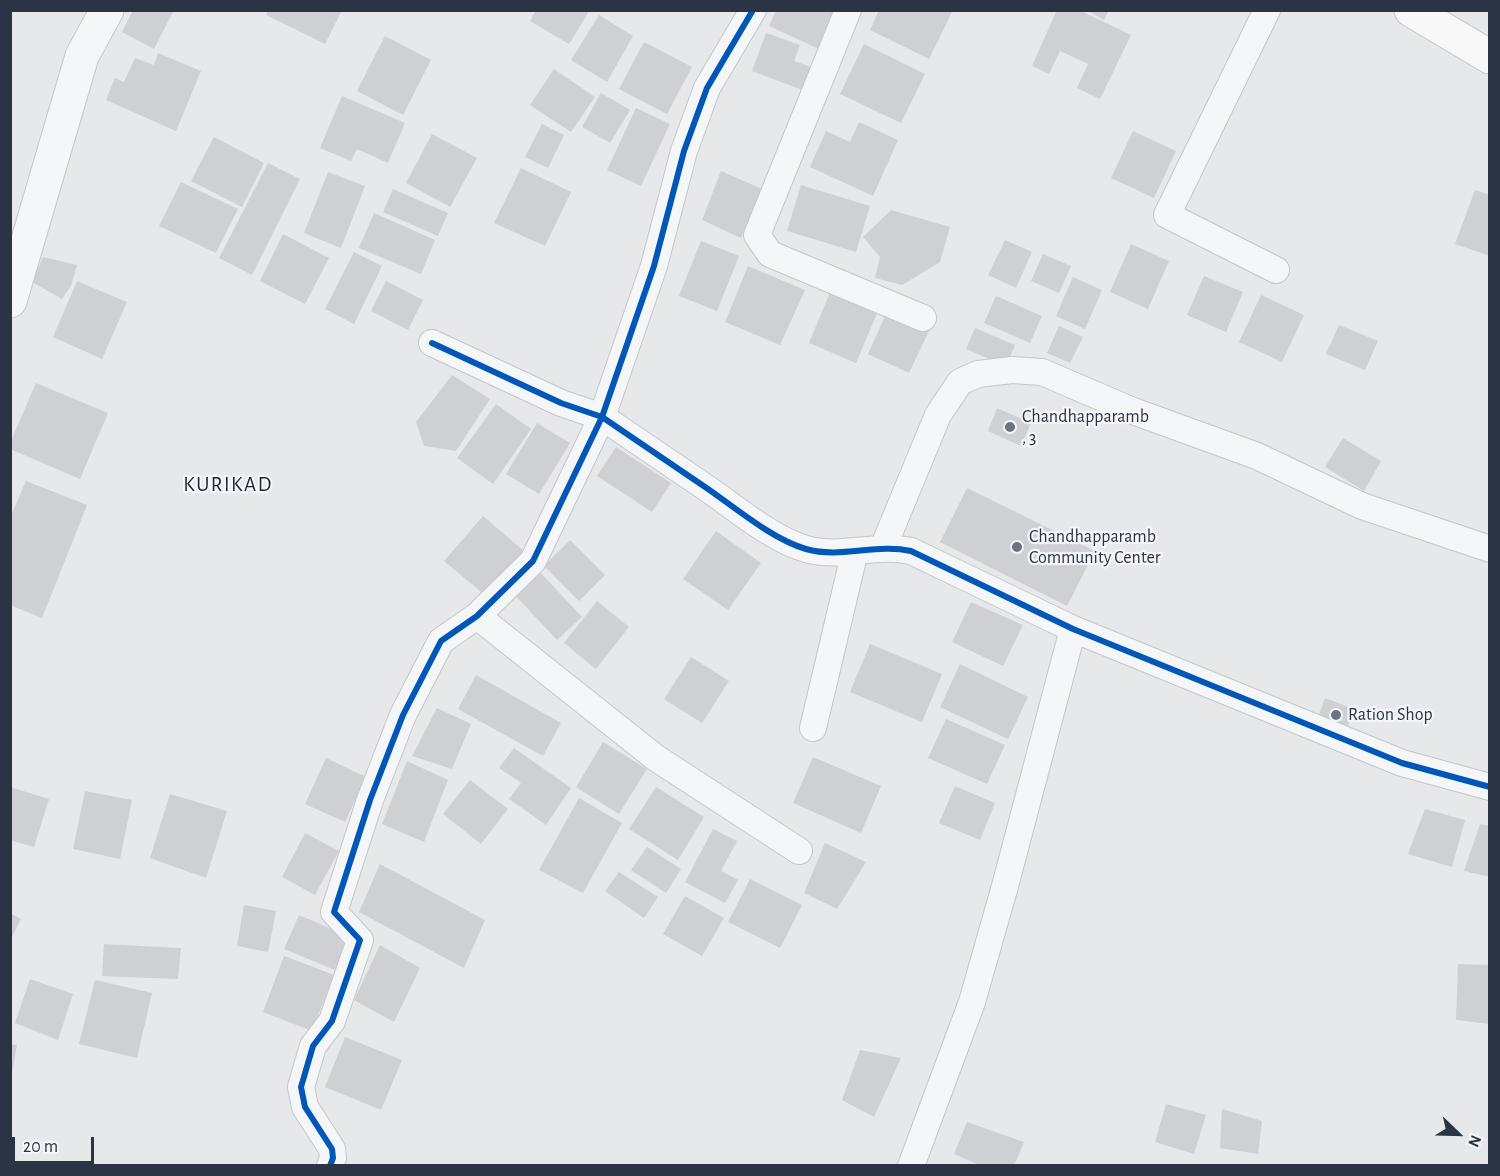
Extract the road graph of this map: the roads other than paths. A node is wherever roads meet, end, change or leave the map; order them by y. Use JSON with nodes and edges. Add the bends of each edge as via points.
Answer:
{"nodes":[{"id":1,"x":107,"y":10,"type":"edge"},
{"id":2,"x":848,"y":10,"type":"edge"},
{"id":3,"x":1267,"y":10,"type":"edge"},
{"id":4,"x":1411,"y":10,"type":"edge"},
{"id":5,"x":748,"y":12,"type":"edge"},
{"id":6,"x":1490,"y":57,"type":"edge"},
{"id":7,"x":1276,"y":270,"type":"dead end"},
{"id":8,"x":10,"y":301,"type":"edge"},
{"id":9,"x":923,"y":318,"type":"dead end"},
{"id":10,"x":432,"y":343,"type":"dead end"},
{"id":11,"x":602,"y":417,"type":"junction"},
{"id":12,"x":883,"y":548,"type":"junction"},
{"id":13,"x":1490,"y":549,"type":"edge"},
{"id":14,"x":855,"y":551,"type":"junction"},
{"id":15,"x":477,"y":616,"type":"junction"},
{"id":16,"x":1072,"y":629,"type":"junction"},
{"id":17,"x":813,"y":729,"type":"dead end"},
{"id":18,"x":1490,"y":787,"type":"edge"},
{"id":19,"x":799,"y":851,"type":"dead end"},
{"id":20,"x":330,"y":1166,"type":"edge"},
{"id":21,"x":911,"y":1166,"type":"edge"}],
"edges":[{"from":1,"to":8,"type":"street","via":[[81,56]]},
{"from":2,"to":9,"type":"street","via":[[757,235],[770,254]]},
{"from":3,"to":7,"type":"street","via":[[1167,215]]},
{"from":4,"to":6,"type":"main road"},
{"from":5,"to":11,"type":"street","via":[[707,88],[695,119],[654,266]]},
{"from":10,"to":11,"type":"street","via":[[561,403]]},
{"from":11,"to":14,"type":"street","via":[[765,530],[806,549]]},
{"from":11,"to":15,"type":"street","via":[[533,561]]},
{"from":12,"to":13,"type":"street","via":[[939,415],[960,382],[978,374],[1012,370],[1042,372],[1133,411],[1257,456],[1362,506]]},
{"from":12,"to":14,"type":"street"},
{"from":12,"to":16,"type":"street","via":[[911,551]]},
{"from":14,"to":17,"type":"street"},
{"from":15,"to":19,"type":"street","via":[[656,758]]},
{"from":15,"to":20,"type":"street","via":[[441,641],[403,715],[370,800],[334,912],[360,940],[332,1021],[313,1046],[301,1087],[305,1107],[332,1149]]},
{"from":16,"to":18,"type":"street","via":[[1402,763]]},
{"from":16,"to":21,"type":"street","via":[[972,1002]]}]}
